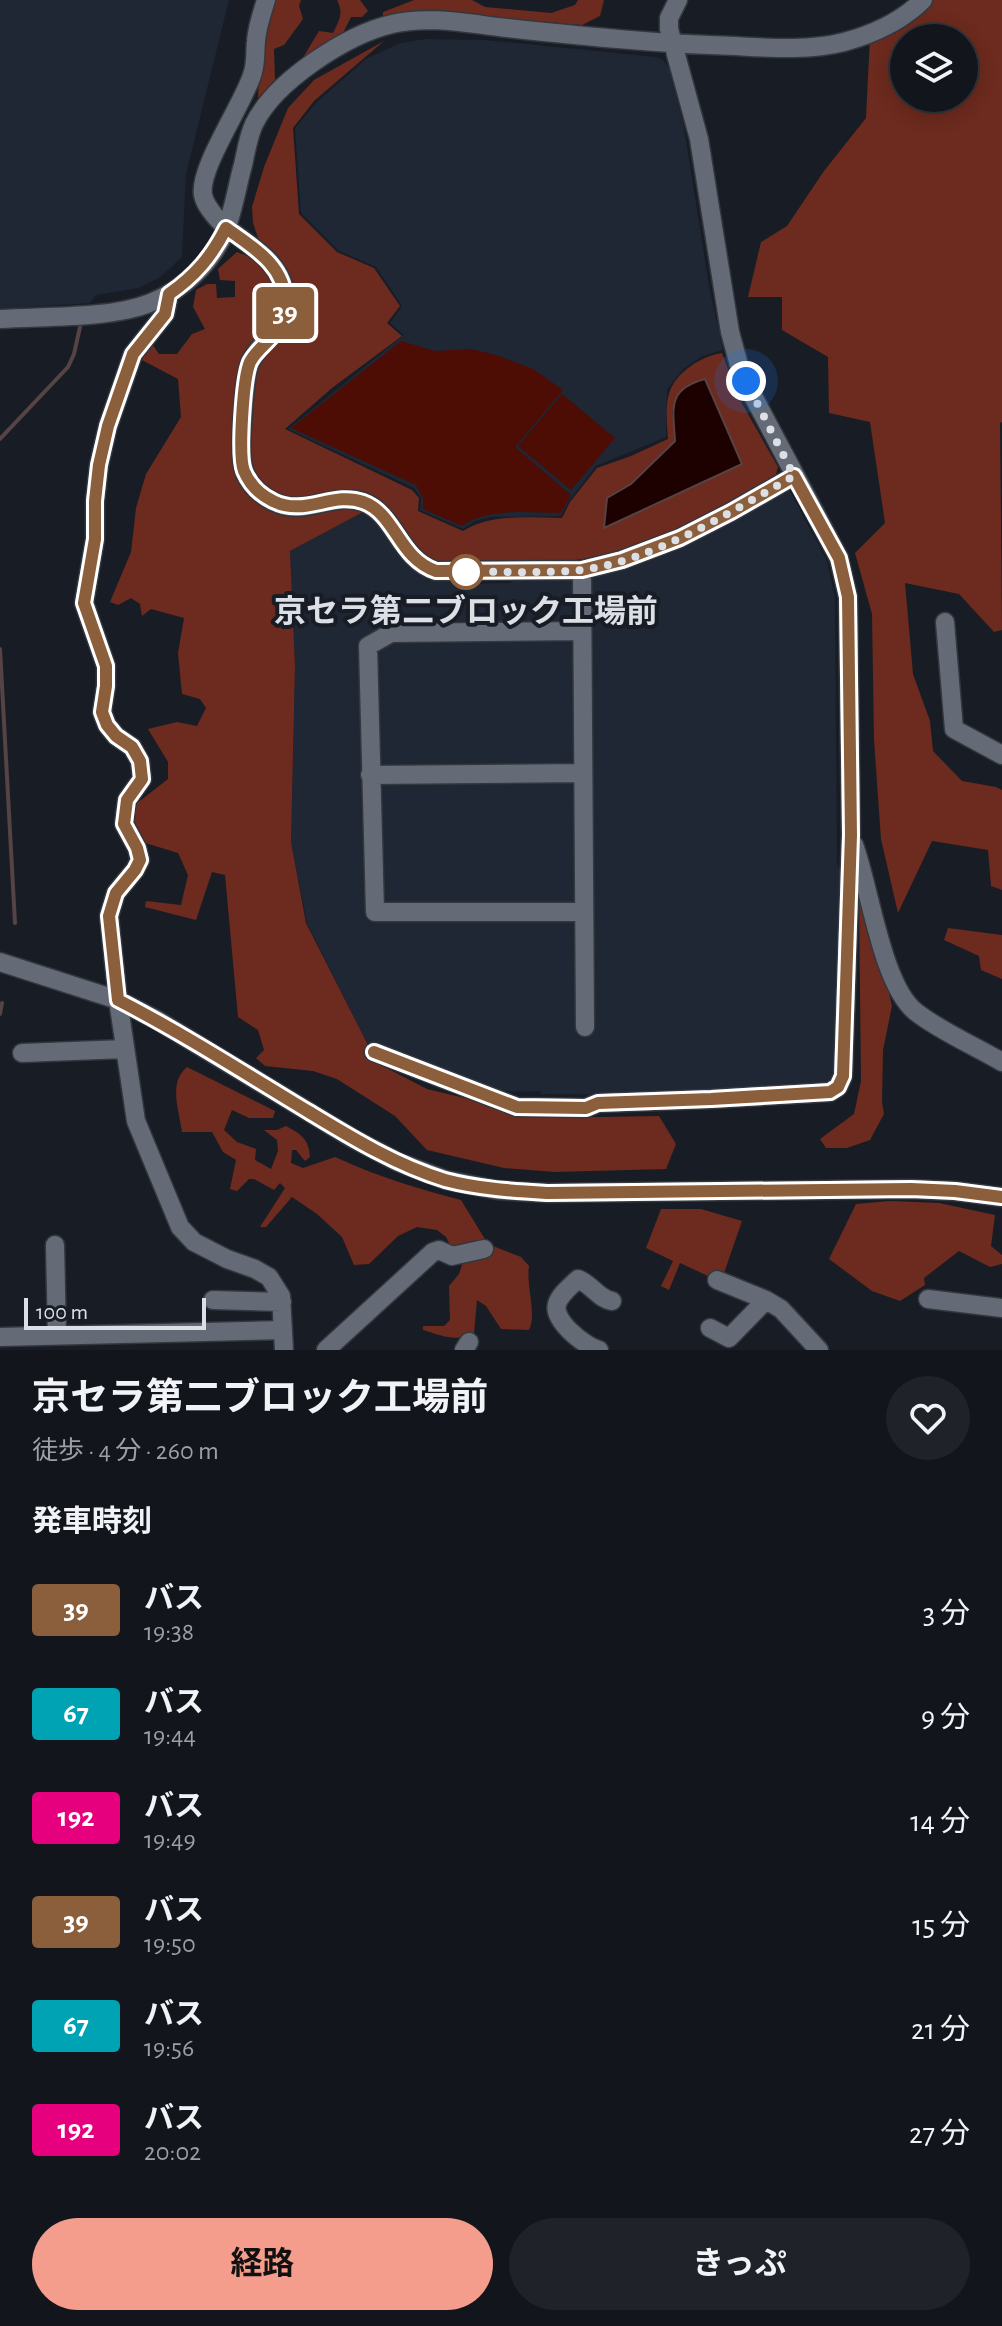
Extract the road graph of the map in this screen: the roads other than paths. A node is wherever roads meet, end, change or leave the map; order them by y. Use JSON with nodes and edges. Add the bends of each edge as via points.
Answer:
{"nodes":[{"id":1,"x":266,"y":0,"type":"edge"},
{"id":2,"x":678,"y":0,"type":"edge"},
{"id":3,"x":923,"y":0,"type":"edge"},
{"id":4,"x":673,"y":44,"type":"junction"},
{"id":5,"x":226,"y":228,"type":"junction"},
{"id":6,"x":169,"y":294,"type":"junction"},
{"id":7,"x":0,"y":319,"type":"edge"},
{"id":8,"x":794,"y":476,"type":"junction"},
{"id":9,"x":582,"y":570,"type":"junction"},
{"id":10,"x":945,"y":622,"type":"dead end"},
{"id":11,"x":582,"y":631,"type":"junction"},
{"id":12,"x":1002,"y":755,"type":"edge"},
{"id":13,"x":583,"y":773,"type":"junction"},
{"id":14,"x":370,"y":775,"type":"junction"},
{"id":15,"x":851,"y":835,"type":"junction"},
{"id":16,"x":584,"y":912,"type":"junction"},
{"id":17,"x":0,"y":962,"type":"edge"},
{"id":18,"x":118,"y":1000,"type":"junction"},
{"id":19,"x":585,"y":1027,"type":"dead end"},
{"id":20,"x":125,"y":1049,"type":"junction"},
{"id":21,"x":374,"y":1052,"type":"dead end"},
{"id":22,"x":22,"y":1053,"type":"dead end"},
{"id":23,"x":1002,"y":1062,"type":"edge"},
{"id":24,"x":1002,"y":1197,"type":"edge"},
{"id":25,"x":55,"y":1245,"type":"dead end"},
{"id":26,"x":484,"y":1249,"type":"dead end"},
{"id":27,"x":717,"y":1280,"type":"dead end"},
{"id":28,"x":928,"y":1299,"type":"dead end"},
{"id":29,"x":213,"y":1300,"type":"dead end"},
{"id":30,"x":766,"y":1300,"type":"junction"},
{"id":31,"x":612,"y":1301,"type":"dead end"},
{"id":32,"x":282,"y":1302,"type":"junction"},
{"id":33,"x":1002,"y":1308,"type":"edge"},
{"id":34,"x":710,"y":1328,"type":"dead end"},
{"id":35,"x":283,"y":1330,"type":"junction"},
{"id":36,"x":57,"y":1336,"type":"junction"},
{"id":37,"x":0,"y":1337,"type":"edge"},
{"id":38,"x":722,"y":1344,"type":"edge"},
{"id":39,"x":284,"y":1350,"type":"edge"},
{"id":40,"x":296,"y":1350,"type":"edge"},
{"id":41,"x":326,"y":1350,"type":"edge"},
{"id":42,"x":599,"y":1350,"type":"edge"},
{"id":43,"x":819,"y":1350,"type":"edge"}],
"edges":[{"from":1,"to":5,"type":"street","via":[[253,73],[205,180],[203,194],[210,210]]},
{"from":2,"to":4,"type":"street","via":[[669,18]]},
{"from":3,"to":4,"type":"street","via":[[879,31],[842,42],[803,47]]},
{"from":4,"to":5,"type":"street","via":[[440,21],[394,23],[367,32],[341,45],[269,100],[253,125]]},
{"from":4,"to":8,"type":"street","via":[[699,139],[739,365]]},
{"from":5,"to":6,"type":"street","via":[[204,265]]},
{"from":5,"to":9,"type":"street","via":[[264,255],[278,273],[285,295],[281,323],[255,355],[245,380],[243,467],[254,488],[288,507],[364,502],[386,520],[413,558],[436,571]]},
{"from":6,"to":7,"type":"street","via":[[113,312]]},
{"from":6,"to":18,"type":"street","via":[[165,314],[133,354],[108,426],[84,603],[106,666],[102,712],[116,736],[132,747],[142,779],[127,800],[124,824],[140,860],[116,893],[109,916]]},
{"from":8,"to":9,"type":"street","via":[[680,538]]},
{"from":8,"to":15,"type":"street","via":[[839,558],[848,597]]},
{"from":9,"to":11,"type":"street"},
{"from":10,"to":12,"type":"street","via":[[954,729]]},
{"from":11,"to":13,"type":"street"},
{"from":11,"to":14,"type":"street","via":[[391,633],[368,646]]},
{"from":13,"to":14,"type":"street"},
{"from":13,"to":16,"type":"street"},
{"from":14,"to":16,"type":"street","via":[[375,912]]},
{"from":15,"to":21,"type":"street","via":[[843,1076],[830,1092],[598,1103],[586,1108],[517,1107]]},
{"from":15,"to":23,"type":"street","via":[[899,993],[914,1011]]},
{"from":16,"to":19,"type":"street"},
{"from":17,"to":18,"type":"street"},
{"from":18,"to":20,"type":"street"},
{"from":18,"to":24,"type":"street","via":[[352,1138],[446,1180],[548,1193],[911,1189]]},
{"from":20,"to":22,"type":"street"},
{"from":20,"to":32,"type":"street","via":[[136,1121],[180,1227],[194,1242],[269,1277]]},
{"from":25,"to":36,"type":"street"},
{"from":26,"to":41,"type":"street","via":[[452,1256],[433,1252]]},
{"from":27,"to":30,"type":"street"},
{"from":28,"to":33,"type":"street"},
{"from":29,"to":32,"type":"street"},
{"from":30,"to":38,"type":"street"},
{"from":30,"to":43,"type":"street"},
{"from":31,"to":42,"type":"street","via":[[578,1279],[555,1307],[577,1338]]},
{"from":32,"to":35,"type":"street"},
{"from":34,"to":38,"type":"street"},
{"from":35,"to":36,"type":"street"},
{"from":35,"to":39,"type":"street"},
{"from":35,"to":40,"type":"street"},
{"from":36,"to":37,"type":"street"}]}
